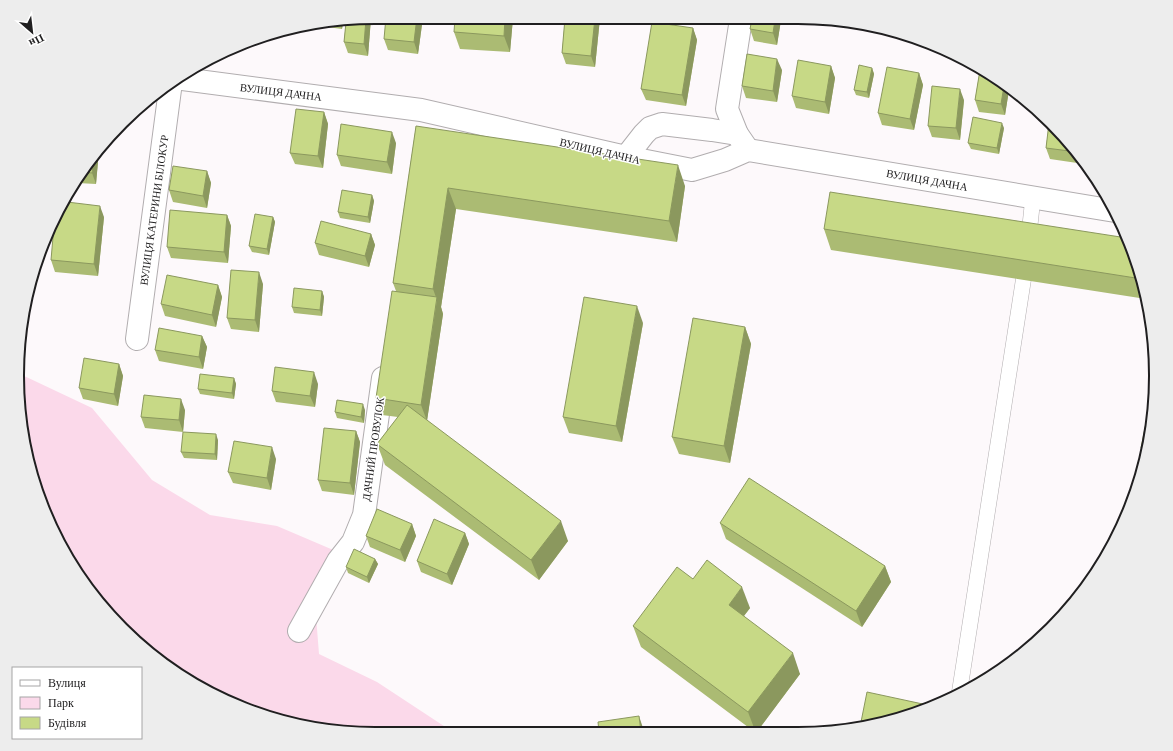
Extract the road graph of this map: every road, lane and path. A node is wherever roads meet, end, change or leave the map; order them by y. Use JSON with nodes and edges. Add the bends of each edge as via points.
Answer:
{"nodes":[{"id":1,"x":740,"y":24,"type":"edge"},
{"id":2,"x":186,"y":79,"type":"edge"},
{"id":3,"x":170,"y":91,"type":"edge"},
{"id":4,"x":421,"y":110,"type":"junction"},
{"id":5,"x":418,"y":133,"type":"edge"},
{"id":6,"x":742,"y":142,"type":"junction"},
{"id":7,"x":626,"y":157,"type":"junction"},
{"id":8,"x":1033,"y":197,"type":"junction"},
{"id":9,"x":1107,"y":210,"type":"edge"},
{"id":10,"x":136,"y":339,"type":"dead end"},
{"id":11,"x":386,"y":359,"type":"edge"},
{"id":12,"x":299,"y":630,"type":"dead end"},
{"id":13,"x":960,"y":687,"type":"edge"}],
"edges":[{"from":1,"to":6,"type":"street","via":[[727,109]]},
{"from":2,"to":4,"type":"street","name":"ВУЛИЦЯ ДАЧНА"},
{"from":3,"to":10,"type":"street","name":"ВУЛИЦЯ КАТЕРИНИ БІЛОКУР"},
{"from":4,"to":5,"type":"street"},
{"from":4,"to":7,"type":"street","name":"ВУЛИЦЯ ДАЧНА"},
{"from":6,"to":7,"type":"street","name":"ВУЛИЦЯ ДАЧНА","via":[[726,160],[692,170]]},
{"from":6,"to":7,"type":"street","via":[[712,130],[662,124],[650,128]]},
{"from":6,"to":8,"type":"street","name":"ВУЛИЦЯ ДАЧНА"},
{"from":8,"to":9,"type":"street","name":"ВУЛИЦЯ ДАЧНА"},
{"from":8,"to":13,"type":"lane","via":[[1026,263]]},
{"from":11,"to":12,"type":"street","name":"ДАЧНИЙ ПРОВУЛОК","via":[[364,515],[353,542],[338,560]]}]}
